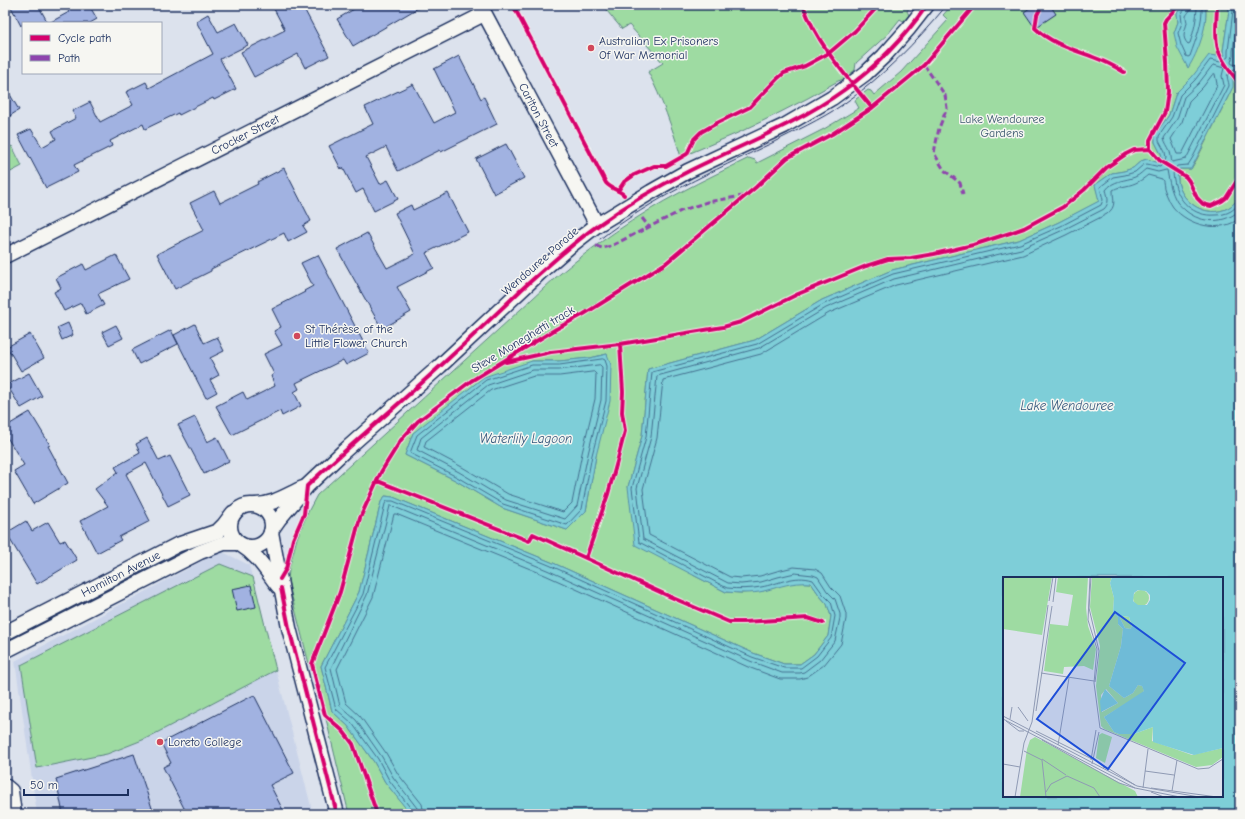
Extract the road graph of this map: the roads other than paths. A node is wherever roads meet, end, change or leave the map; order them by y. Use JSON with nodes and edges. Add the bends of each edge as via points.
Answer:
{"nodes":[{"id":1,"x":927,"y":5,"type":"edge"},
{"id":2,"x":482,"y":9,"type":"edge"},
{"id":3,"x":598,"y":226,"type":"junction"},
{"id":4,"x":5,"y":256,"type":"edge"},
{"id":5,"x":307,"y":486,"type":"junction"},
{"id":6,"x":255,"y":505,"type":"junction"},
{"id":7,"x":234,"y":513,"type":"junction"},
{"id":8,"x":271,"y":530,"type":"junction"},
{"id":9,"x":239,"y":544,"type":"junction"},
{"id":10,"x":281,"y":588,"type":"junction"},
{"id":11,"x":5,"y":633,"type":"edge"},
{"id":12,"x":5,"y":651,"type":"edge"},
{"id":13,"x":5,"y":786,"type":"edge"},
{"id":14,"x":14,"y":814,"type":"edge"},
{"id":15,"x":337,"y":814,"type":"edge"}],
"edges":[{"from":1,"to":3,"type":"street","name":"Wendouree Parade","via":[[884,56],[832,98],[784,126],[675,178]]},
{"from":2,"to":3,"type":"street","name":"Carlton Street"},
{"from":2,"to":4,"type":"street","name":"Crocker Street"},
{"from":3,"to":5,"type":"street","name":"Wendouree Parade","via":[[547,266]]},
{"from":5,"to":6,"type":"street","name":"Wendouree Parade","via":[[273,502]]},
{"from":5,"to":8,"type":"street","name":"Wendouree Parade"},
{"from":6,"to":7,"type":"street","via":[[243,506]]},
{"from":6,"to":8,"type":"street","via":[[268,513]]},
{"from":7,"to":9,"type":"street","via":[[229,523],[234,539]]},
{"from":7,"to":11,"type":"street","name":"Hamilton Avenue","via":[[218,531],[177,545]]},
{"from":8,"to":9,"type":"street","via":[[261,544],[250,547]]},
{"from":8,"to":10,"type":"street"},
{"from":9,"to":10,"type":"street","via":[[255,556]]},
{"from":9,"to":12,"type":"street","name":"Hamilton Avenue","via":[[224,543],[200,552]]},
{"from":10,"to":15,"type":"street"},
{"from":13,"to":14,"type":"street","via":[[11,791]]}]}
